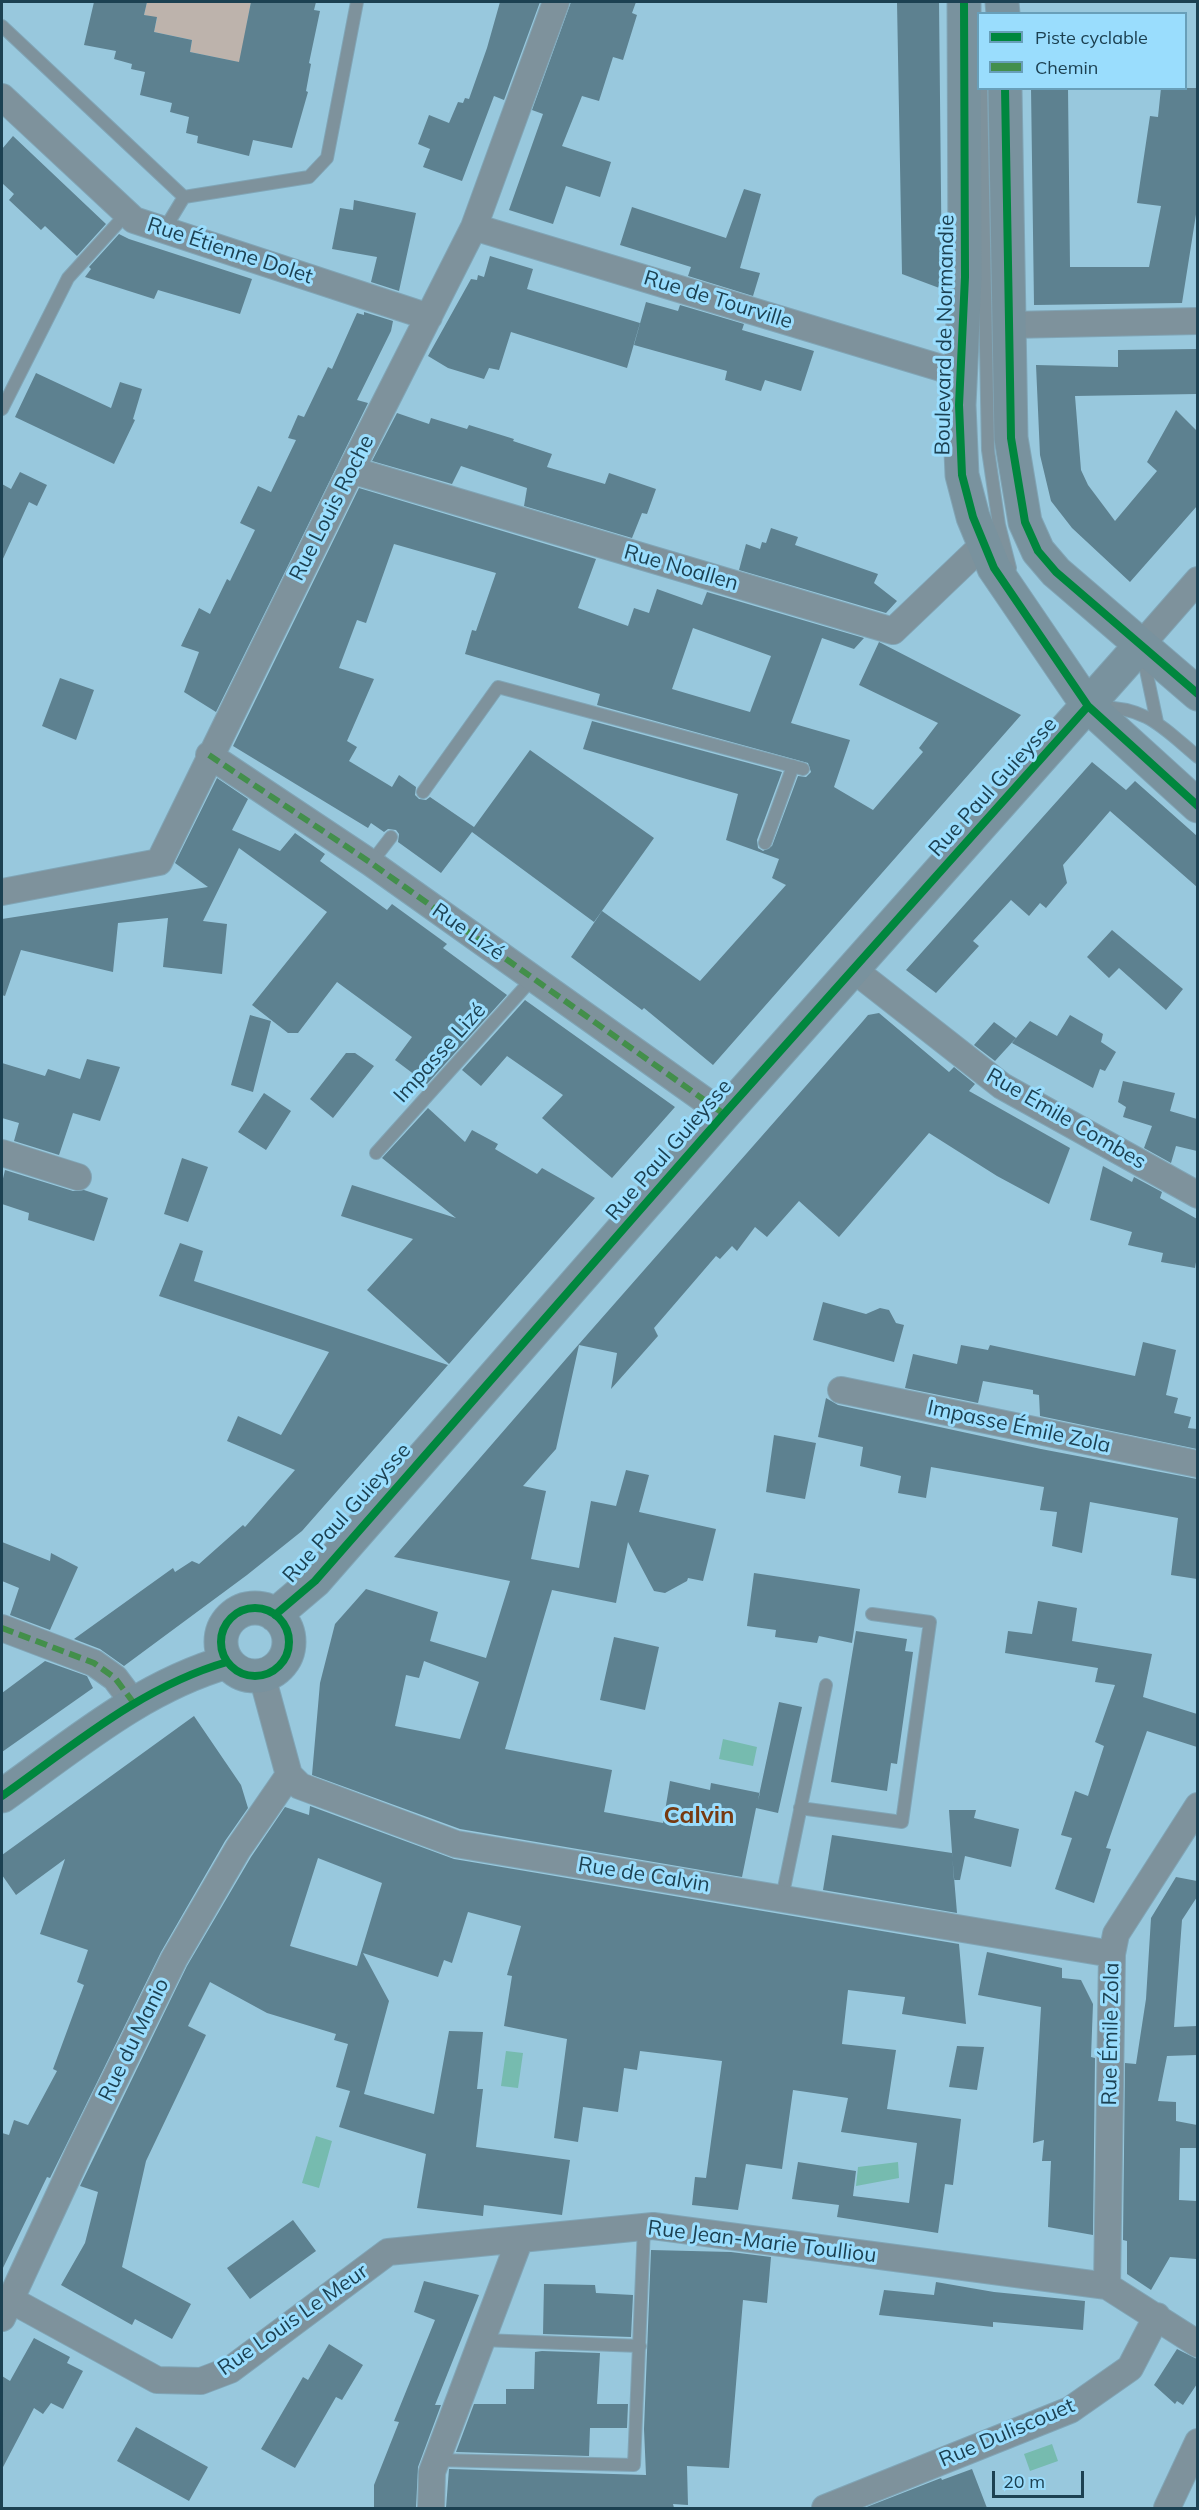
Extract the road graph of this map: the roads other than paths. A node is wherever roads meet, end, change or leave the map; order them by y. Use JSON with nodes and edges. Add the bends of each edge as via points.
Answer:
{"nodes":[{"id":1,"x":357,"y":2,"type":"edge"},
{"id":2,"x":556,"y":2,"type":"edge"},
{"id":3,"x":964,"y":2,"type":"edge"},
{"id":4,"x":2,"y":26,"type":"edge"},
{"id":5,"x":981,"y":90,"type":"edge"},
{"id":6,"x":1005,"y":90,"type":"edge"},
{"id":7,"x":2,"y":97,"type":"edge"},
{"id":8,"x":184,"y":197,"type":"junction"},
{"id":9,"x":127,"y":213,"type":"junction"},
{"id":10,"x":474,"y":227,"type":"junction"},
{"id":11,"x":164,"y":230,"type":"junction"},
{"id":12,"x":429,"y":317,"type":"junction"},
{"id":13,"x":1197,"y":321,"type":"edge"},
{"id":14,"x":1010,"y":325,"type":"junction"},
{"id":15,"x":961,"y":374,"type":"junction"},
{"id":16,"x":2,"y":409,"type":"edge"},
{"id":17,"x":351,"y":470,"type":"junction"},
{"id":18,"x":983,"y":544,"type":"junction"},
{"id":19,"x":1197,"y":580,"type":"edge"},
{"id":20,"x":1017,"y":600,"type":"junction"},
{"id":21,"x":1141,"y":645,"type":"junction"},
{"id":22,"x":1197,"y":694,"type":"edge"},
{"id":23,"x":1088,"y":706,"type":"junction"},
{"id":24,"x":1157,"y":722,"type":"junction"},
{"id":25,"x":209,"y":755,"type":"junction"},
{"id":26,"x":1197,"y":757,"type":"edge"},
{"id":27,"x":423,"y":792,"type":"dead end"},
{"id":28,"x":1197,"y":806,"type":"edge"},
{"id":29,"x":391,"y":837,"type":"dead end"},
{"id":30,"x":765,"y":843,"type":"dead end"},
{"id":31,"x":371,"y":864,"type":"junction"},
{"id":32,"x":2,"y":892,"type":"edge"},
{"id":33,"x":854,"y":970,"type":"junction"},
{"id":34,"x":533,"y":978,"type":"junction"},
{"id":35,"x":724,"y":1114,"type":"junction"},
{"id":36,"x":2,"y":1153,"type":"edge"},
{"id":37,"x":376,"y":1153,"type":"dead end"},
{"id":38,"x":78,"y":1177,"type":"dead end"},
{"id":39,"x":1197,"y":1195,"type":"edge"},
{"id":40,"x":841,"y":1390,"type":"dead end"},
{"id":41,"x":1197,"y":1464,"type":"edge"},
{"id":42,"x":872,"y":1614,"type":"dead end"},
{"id":43,"x":275,"y":1615,"type":"junction"},
{"id":44,"x":2,"y":1628,"type":"edge"},
{"id":45,"x":227,"y":1662,"type":"junction"},
{"id":46,"x":262,"y":1676,"type":"junction"},
{"id":47,"x":826,"y":1685,"type":"dead end"},
{"id":48,"x":133,"y":1702,"type":"junction"},
{"id":49,"x":289,"y":1775,"type":"junction"},
{"id":50,"x":2,"y":1796,"type":"edge"},
{"id":51,"x":1197,"y":1806,"type":"edge"},
{"id":52,"x":800,"y":1809,"type":"junction"},
{"id":53,"x":782,"y":1898,"type":"junction"},
{"id":54,"x":1112,"y":1954,"type":"junction"},
{"id":55,"x":644,"y":2227,"type":"junction"},
{"id":56,"x":520,"y":2239,"type":"junction"},
{"id":57,"x":1107,"y":2286,"type":"junction"},
{"id":58,"x":6,"y":2309,"type":"edge"},
{"id":59,"x":1157,"y":2316,"type":"junction"},
{"id":60,"x":482,"y":2340,"type":"junction"},
{"id":61,"x":1197,"y":2344,"type":"edge"},
{"id":62,"x":640,"y":2346,"type":"junction"},
{"id":63,"x":1197,"y":2442,"type":"edge"},
{"id":64,"x":437,"y":2460,"type":"junction"},
{"id":65,"x":431,"y":2508,"type":"edge"},
{"id":66,"x":825,"y":2508,"type":"edge"},
{"id":67,"x":1167,"y":2508,"type":"edge"}],
"edges":[{"from":1,"to":8,"type":"lane","via":[[327,158],[309,177]]},
{"from":2,"to":10,"type":"street","name":"Rue Louis Roche"},
{"from":3,"to":15,"type":"main road","name":"Boulevard de Normandie","via":[[965,277]]},
{"from":4,"to":8,"type":"lane"},
{"from":5,"to":20,"type":"lane","via":[[988,450],[999,525]]},
{"from":6,"to":14,"type":"main road"},
{"from":7,"to":9,"type":"street","name":"Rue Étienne Dolet"},
{"from":8,"to":11,"type":"lane"},
{"from":9,"to":11,"type":"street","name":"Rue Étienne Dolet","via":[[134,220]]},
{"from":9,"to":16,"type":"lane","via":[[68,278]]},
{"from":10,"to":12,"type":"street","name":"Rue Louis Roche"},
{"from":10,"to":15,"type":"street","name":"Rue de Tourville"},
{"from":11,"to":12,"type":"street","name":"Rue Étienne Dolet"},
{"from":12,"to":17,"type":"street","name":"Rue Louis Roche"},
{"from":13,"to":14,"type":"street"},
{"from":14,"to":21,"type":"main road","via":[[1011,438],[1024,522],[1038,551],[1056,572]]},
{"from":15,"to":18,"type":"main road","name":"Boulevard de Normandie","via":[[962,476]]},
{"from":17,"to":18,"type":"street","name":"Rue Noallen","via":[[893,631]]},
{"from":17,"to":25,"type":"street","name":"Rue Louis Roche"},
{"from":18,"to":20,"type":"main road","name":"Boulevard de Normandie","via":[[994,568]]},
{"from":19,"to":21,"type":"street","name":"Rue Paul Guieysse"},
{"from":20,"to":23,"type":"main road","name":"Boulevard de Normandie"},
{"from":21,"to":22,"type":"main road"},
{"from":21,"to":23,"type":"main road","name":"Rue Paul Guieysse"},
{"from":21,"to":24,"type":"lane"},
{"from":23,"to":24,"type":"lane","via":[[1125,707]]},
{"from":23,"to":28,"type":"main road","name":"Boulevard de Normandie"},
{"from":23,"to":33,"type":"main road","name":"Rue Paul Guieysse"},
{"from":24,"to":26,"type":"lane"},
{"from":25,"to":31,"type":"street","name":"Rue Lizé"},
{"from":25,"to":32,"type":"street","name":"Rue Louis Roche","via":[[159,862]]},
{"from":27,"to":30,"type":"lane","via":[[498,687],[798,768]]},
{"from":29,"to":31,"type":"lane"},
{"from":31,"to":34,"type":"street","name":"Rue Lizé"},
{"from":33,"to":35,"type":"main road","name":"Rue Paul Guieysse"},
{"from":33,"to":39,"type":"street","name":"Rue Émile Combes","via":[[1002,1086]]},
{"from":34,"to":35,"type":"street","name":"Rue Lizé"},
{"from":34,"to":37,"type":"lane","name":"Impasse Lizé"},
{"from":35,"to":43,"type":"main road","name":"Rue Paul Guieysse","via":[[315,1581]]},
{"from":36,"to":38,"type":"street"},
{"from":40,"to":41,"type":"street","name":"Impasse Émile Zola"},
{"from":42,"to":52,"type":"lane","via":[[930,1622],[902,1822]]},
{"from":43,"to":45,"type":"main road","via":[[261,1608],[245,1609],[231,1618],[222,1631],[221,1647]]},
{"from":43,"to":46,"type":"main road","via":[[285,1627],[289,1642],[286,1657],[276,1669]]},
{"from":44,"to":48,"type":"street","via":[[94,1664],[115,1678]]},
{"from":45,"to":46,"type":"main road","via":[[249,1676]]},
{"from":45,"to":48,"type":"main road","via":[[191,1673]]},
{"from":46,"to":49,"type":"street"},
{"from":47,"to":52,"type":"lane"},
{"from":48,"to":50,"type":"main road"},
{"from":49,"to":53,"type":"street","name":"Rue de Calvin","via":[[300,1786],[456,1844]]},
{"from":49,"to":58,"type":"street","name":"Rue du Manio","via":[[238,1849],[174,1959]]},
{"from":51,"to":54,"type":"street","name":"Rue Émile Zola","via":[[1116,1934]]},
{"from":52,"to":53,"type":"lane"},
{"from":53,"to":54,"type":"street","name":"Rue de Calvin"},
{"from":54,"to":57,"type":"street","name":"Rue Émile Zola"},
{"from":55,"to":56,"type":"street","name":"Rue Jean-Marie Toulliou"},
{"from":55,"to":57,"type":"street","name":"Rue Jean-Marie Toulliou"},
{"from":55,"to":62,"type":"lane"},
{"from":56,"to":58,"type":"street","name":"Rue Louis Le Meur","via":[[388,2252],[230,2370],[201,2381],[158,2380]]},
{"from":56,"to":60,"type":"street"},
{"from":57,"to":59,"type":"street"},
{"from":59,"to":61,"type":"street"},
{"from":59,"to":66,"type":"street","name":"Rue Duliscouet","via":[[1130,2367],[1070,2410]]},
{"from":60,"to":62,"type":"lane"},
{"from":60,"to":64,"type":"street"},
{"from":62,"to":64,"type":"lane","via":[[634,2465]]},
{"from":63,"to":67,"type":"street"},
{"from":64,"to":65,"type":"street","via":[[432,2472]]}]}
